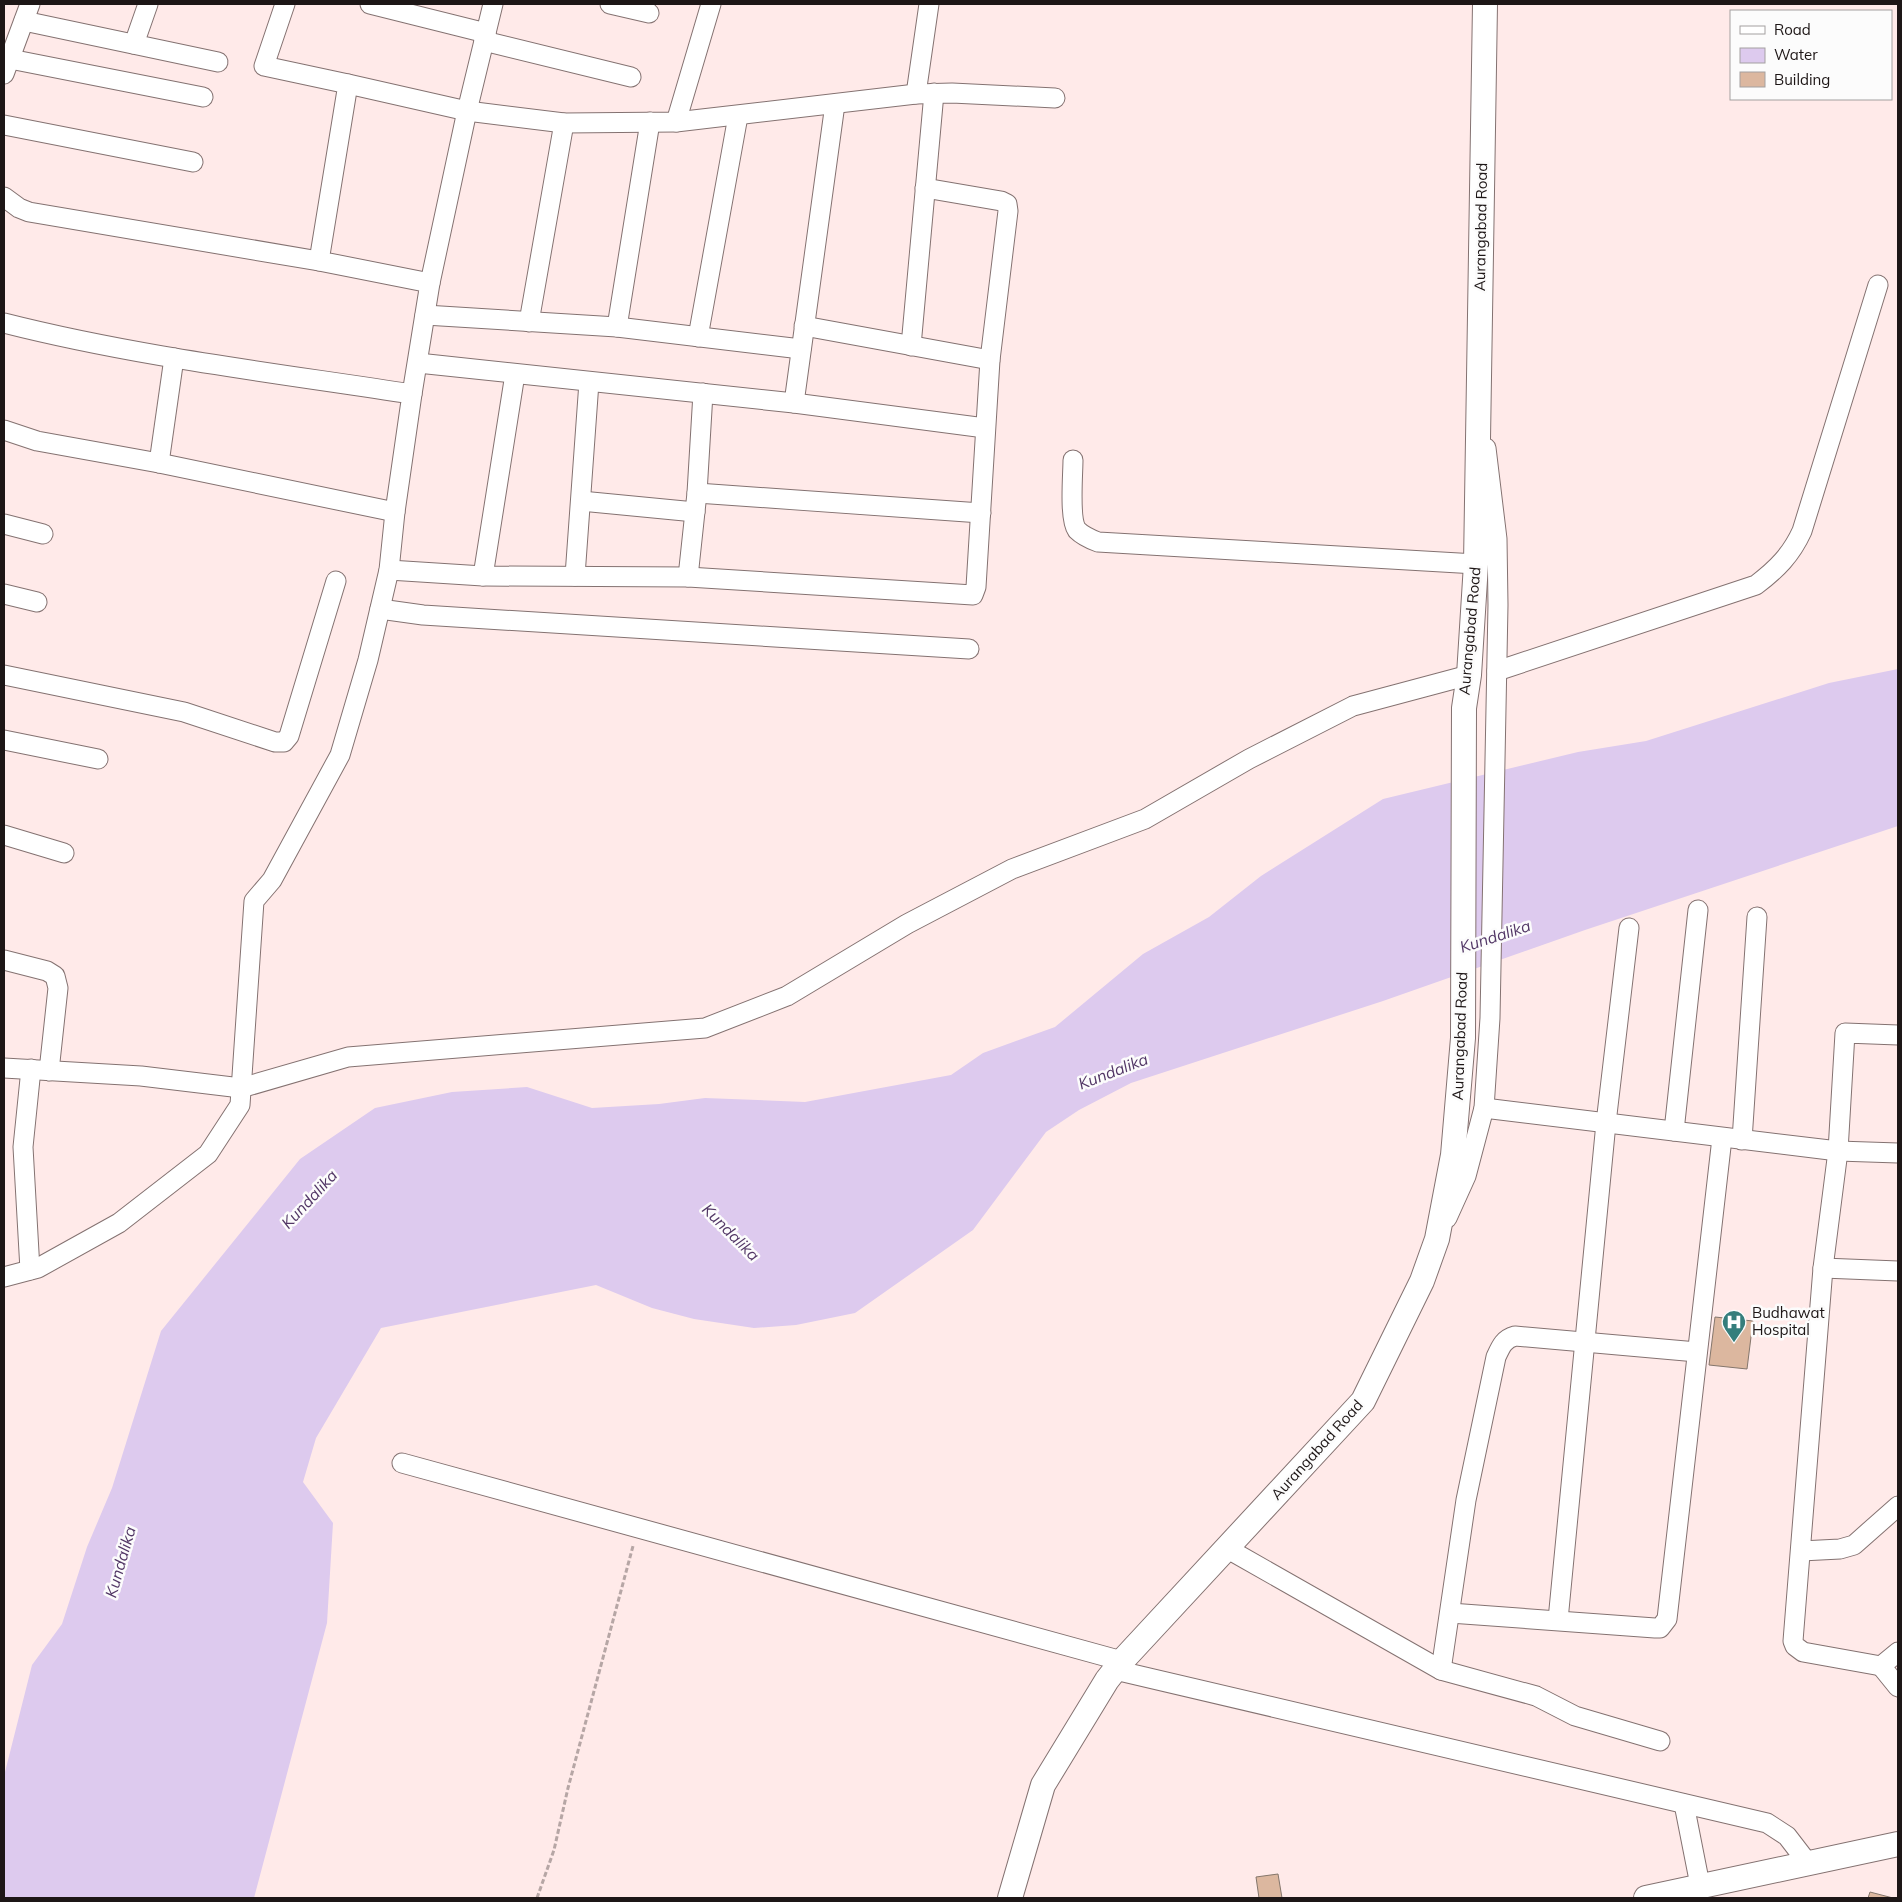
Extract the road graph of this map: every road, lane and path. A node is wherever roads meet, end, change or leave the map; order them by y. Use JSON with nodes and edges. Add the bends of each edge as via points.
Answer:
{"nodes":[{"id":1,"x":148,"y":4,"type":"edge"},
{"id":2,"x":285,"y":4,"type":"edge"},
{"id":3,"x":370,"y":4,"type":"edge"},
{"id":4,"x":493,"y":4,"type":"edge"},
{"id":5,"x":610,"y":4,"type":"edge"},
{"id":6,"x":711,"y":4,"type":"edge"},
{"id":7,"x":929,"y":4,"type":"edge"},
{"id":8,"x":1485,"y":4,"type":"edge"},
{"id":9,"x":649,"y":13,"type":"dead end"},
{"id":10,"x":19,"y":21,"type":"edge"},
{"id":11,"x":485,"y":37,"type":"junction"},
{"id":12,"x":134,"y":44,"type":"junction"},
{"id":13,"x":218,"y":62,"type":"dead end"},
{"id":14,"x":7,"y":66,"type":"edge"},
{"id":15,"x":631,"y":77,"type":"dead end"},
{"id":16,"x":348,"y":84,"type":"junction"},
{"id":17,"x":925,"y":94,"type":"junction"},
{"id":18,"x":204,"y":97,"type":"dead end"},
{"id":19,"x":1055,"y":98,"type":"dead end"},
{"id":20,"x":835,"y":104,"type":"junction"},
{"id":21,"x":467,"y":110,"type":"junction"},
{"id":22,"x":738,"y":116,"type":"junction"},
{"id":23,"x":650,"y":122,"type":"junction"},
{"id":24,"x":676,"y":122,"type":"junction"},
{"id":25,"x":564,"y":123,"type":"junction"},
{"id":26,"x":4,"y":126,"type":"edge"},
{"id":27,"x":193,"y":162,"type":"dead end"},
{"id":28,"x":925,"y":188,"type":"junction"},
{"id":29,"x":4,"y":196,"type":"edge"},
{"id":30,"x":319,"y":261,"type":"junction"},
{"id":31,"x":430,"y":283,"type":"junction"},
{"id":32,"x":1878,"y":285,"type":"dead end"},
{"id":33,"x":425,"y":316,"type":"junction"},
{"id":34,"x":529,"y":322,"type":"junction"},
{"id":35,"x":4,"y":323,"type":"edge"},
{"id":36,"x":617,"y":326,"type":"junction"},
{"id":37,"x":804,"y":326,"type":"junction"},
{"id":38,"x":698,"y":337,"type":"junction"},
{"id":39,"x":911,"y":346,"type":"junction"},
{"id":40,"x":801,"y":349,"type":"junction"},
{"id":41,"x":174,"y":358,"type":"junction"},
{"id":42,"x":990,"y":360,"type":"junction"},
{"id":43,"x":418,"y":363,"type":"junction"},
{"id":44,"x":515,"y":374,"type":"junction"},
{"id":45,"x":1479,"y":381,"type":"junction"},
{"id":46,"x":589,"y":382,"type":"junction"},
{"id":47,"x":412,"y":394,"type":"junction"},
{"id":48,"x":703,"y":394,"type":"junction"},
{"id":49,"x":794,"y":403,"type":"junction"},
{"id":50,"x":985,"y":428,"type":"junction"},
{"id":51,"x":4,"y":430,"type":"edge"},
{"id":52,"x":1073,"y":460,"type":"dead end"},
{"id":53,"x":159,"y":463,"type":"junction"},
{"id":54,"x":697,"y":493,"type":"junction"},
{"id":55,"x":581,"y":501,"type":"junction"},
{"id":56,"x":395,"y":512,"type":"junction"},
{"id":57,"x":695,"y":512,"type":"junction"},
{"id":58,"x":981,"y":513,"type":"junction"},
{"id":59,"x":4,"y":524,"type":"edge"},
{"id":60,"x":43,"y":534,"type":"dead end"},
{"id":61,"x":1476,"y":564,"type":"junction"},
{"id":62,"x":389,"y":570,"type":"junction"},
{"id":63,"x":483,"y":576,"type":"junction"},
{"id":64,"x":575,"y":576,"type":"junction"},
{"id":65,"x":688,"y":577,"type":"junction"},
{"id":66,"x":336,"y":581,"type":"dead end"},
{"id":67,"x":4,"y":594,"type":"edge"},
{"id":68,"x":37,"y":602,"type":"dead end"},
{"id":69,"x":380,"y":609,"type":"junction"},
{"id":70,"x":969,"y":649,"type":"dead end"},
{"id":71,"x":1497,"y":671,"type":"junction"},
{"id":72,"x":4,"y":675,"type":"edge"},
{"id":73,"x":1469,"y":675,"type":"junction"},
{"id":74,"x":4,"y":740,"type":"edge"},
{"id":75,"x":98,"y":759,"type":"dead end"},
{"id":76,"x":4,"y":835,"type":"edge"},
{"id":77,"x":64,"y":853,"type":"dead end"},
{"id":78,"x":1698,"y":910,"type":"dead end"},
{"id":79,"x":1757,"y":917,"type":"dead end"},
{"id":80,"x":1629,"y":928,"type":"dead end"},
{"id":81,"x":4,"y":960,"type":"edge"},
{"id":82,"x":1898,"y":1035,"type":"edge"},
{"id":83,"x":4,"y":1068,"type":"edge"},
{"id":84,"x":40,"y":1070,"type":"junction"},
{"id":85,"x":241,"y":1088,"type":"junction"},
{"id":86,"x":1484,"y":1108,"type":"junction"},
{"id":87,"x":1606,"y":1123,"type":"junction"},
{"id":88,"x":1674,"y":1131,"type":"junction"},
{"id":89,"x":1722,"y":1138,"type":"junction"},
{"id":90,"x":1742,"y":1140,"type":"junction"},
{"id":91,"x":1838,"y":1151,"type":"junction"},
{"id":92,"x":1898,"y":1153,"type":"edge"},
{"id":93,"x":1437,"y":1239,"type":"junction"},
{"id":94,"x":1823,"y":1268,"type":"junction"},
{"id":95,"x":30,"y":1270,"type":"junction"},
{"id":96,"x":1898,"y":1271,"type":"edge"},
{"id":97,"x":4,"y":1277,"type":"edge"},
{"id":98,"x":1585,"y":1341,"type":"junction"},
{"id":99,"x":1697,"y":1352,"type":"junction"},
{"id":100,"x":402,"y":1463,"type":"dead end"},
{"id":101,"x":1898,"y":1506,"type":"edge"},
{"id":102,"x":638,"y":1528,"type":"junction"},
{"id":103,"x":1228,"y":1549,"type":"junction"},
{"id":104,"x":1801,"y":1551,"type":"junction"},
{"id":105,"x":1450,"y":1613,"type":"junction"},
{"id":106,"x":1558,"y":1620,"type":"junction"},
{"id":107,"x":1898,"y":1652,"type":"edge"},
{"id":108,"x":1118,"y":1665,"type":"junction"},
{"id":109,"x":1881,"y":1666,"type":"junction"},
{"id":110,"x":1440,"y":1670,"type":"junction"},
{"id":111,"x":1898,"y":1687,"type":"edge"},
{"id":112,"x":1660,"y":1742,"type":"dead end"},
{"id":113,"x":1684,"y":1804,"type":"junction"},
{"id":114,"x":1898,"y":1844,"type":"edge"},
{"id":115,"x":1807,"y":1862,"type":"junction"},
{"id":116,"x":1700,"y":1885,"type":"junction"},
{"id":117,"x":538,"y":1898,"type":"edge"},
{"id":118,"x":1010,"y":1898,"type":"edge"},
{"id":119,"x":1646,"y":1898,"type":"edge"}],
"edges":[{"from":1,"to":12,"type":"street"},
{"from":2,"to":16,"type":"street","via":[[264,66]]},
{"from":3,"to":11,"type":"street"},
{"from":4,"to":11,"type":"street"},
{"from":5,"to":9,"type":"street"},
{"from":6,"to":24,"type":"street"},
{"from":7,"to":17,"type":"street"},
{"from":8,"to":45,"type":"main road","name":"Aurangabad Road"},
{"from":10,"to":12,"type":"street"},
{"from":10,"to":14,"type":"street"},
{"from":11,"to":15,"type":"street"},
{"from":11,"to":21,"type":"street"},
{"from":12,"to":13,"type":"street"},
{"from":14,"to":18,"type":"street"},
{"from":16,"to":21,"type":"street"},
{"from":16,"to":30,"type":"street"},
{"from":17,"to":19,"type":"street"},
{"from":17,"to":20,"type":"street"},
{"from":17,"to":28,"type":"street"},
{"from":20,"to":22,"type":"street"},
{"from":20,"to":37,"type":"street"},
{"from":21,"to":25,"type":"street"},
{"from":21,"to":31,"type":"street"},
{"from":22,"to":24,"type":"street"},
{"from":22,"to":38,"type":"street"},
{"from":23,"to":24,"type":"street"},
{"from":23,"to":25,"type":"street"},
{"from":23,"to":36,"type":"street"},
{"from":25,"to":34,"type":"street"},
{"from":26,"to":27,"type":"street"},
{"from":28,"to":39,"type":"street"},
{"from":28,"to":42,"type":"street","via":[[1001,200],[1007,204]]},
{"from":29,"to":30,"type":"street","via":[[30,212]]},
{"from":30,"to":31,"type":"street"},
{"from":31,"to":33,"type":"street"},
{"from":32,"to":71,"type":"street","via":[[1802,531],[1794,550],[1777,569],[1756,585]]},
{"from":33,"to":34,"type":"street"},
{"from":33,"to":43,"type":"street"},
{"from":34,"to":36,"type":"street"},
{"from":35,"to":41,"type":"street","via":[[58,337]]},
{"from":36,"to":38,"type":"street"},
{"from":37,"to":39,"type":"street"},
{"from":37,"to":40,"type":"street"},
{"from":38,"to":40,"type":"street"},
{"from":39,"to":42,"type":"street"},
{"from":40,"to":49,"type":"street"},
{"from":41,"to":47,"type":"street"},
{"from":41,"to":53,"type":"street"},
{"from":42,"to":50,"type":"street"},
{"from":43,"to":44,"type":"street"},
{"from":43,"to":47,"type":"street"},
{"from":44,"to":46,"type":"street"},
{"from":44,"to":63,"type":"street"},
{"from":45,"to":61,"type":"main road","name":"Aurangabad Road"},
{"from":45,"to":71,"type":"street","via":[[1497,539]]},
{"from":46,"to":48,"type":"street"},
{"from":46,"to":55,"type":"street"},
{"from":47,"to":56,"type":"street"},
{"from":48,"to":49,"type":"street"},
{"from":48,"to":54,"type":"street"},
{"from":49,"to":50,"type":"street"},
{"from":50,"to":58,"type":"street"},
{"from":51,"to":53,"type":"street","via":[[37,441]]},
{"from":52,"to":61,"type":"street","via":[[1076,529],[1098,542]]},
{"from":53,"to":56,"type":"street"},
{"from":54,"to":57,"type":"street"},
{"from":54,"to":58,"type":"street"},
{"from":55,"to":57,"type":"street"},
{"from":55,"to":64,"type":"street"},
{"from":56,"to":62,"type":"street"},
{"from":57,"to":65,"type":"street"},
{"from":58,"to":65,"type":"street","via":[[976,587],[973,595],[969,596]]},
{"from":59,"to":60,"type":"street"},
{"from":61,"to":73,"type":"main road","name":"Aurangabad Road"},
{"from":62,"to":63,"type":"street"},
{"from":62,"to":69,"type":"street"},
{"from":63,"to":64,"type":"street"},
{"from":64,"to":65,"type":"street"},
{"from":66,"to":72,"type":"street","via":[[289,736],[284,742],[275,742],[184,712]]},
{"from":67,"to":68,"type":"street"},
{"from":69,"to":70,"type":"street","via":[[423,615]]},
{"from":69,"to":85,"type":"street","via":[[340,755],[272,880],[254,901]]},
{"from":71,"to":86,"type":"street","via":[[1491,966]]},
{"from":73,"to":85,"type":"street","via":[[1353,706],[1249,759],[1145,820],[1012,869],[907,924],[787,996],[705,1028],[348,1057]]},
{"from":73,"to":93,"type":"main road","name":"Aurangabad Road","via":[[1464,708],[1463,1038],[1453,1155]]},
{"from":74,"to":75,"type":"street"},
{"from":76,"to":77,"type":"street"},
{"from":78,"to":88,"type":"street"},
{"from":79,"to":90,"type":"street"},
{"from":80,"to":87,"type":"street"},
{"from":81,"to":84,"type":"street","via":[[55,976],[58,988]]},
{"from":82,"to":91,"type":"street","via":[[1845,1034]]},
{"from":83,"to":84,"type":"street"},
{"from":84,"to":85,"type":"street","via":[[141,1076]]},
{"from":84,"to":95,"type":"street","via":[[22,1147]]},
{"from":85,"to":95,"type":"street","via":[[240,1104],[208,1154],[119,1223]]},
{"from":86,"to":87,"type":"street"},
{"from":86,"to":93,"type":"street","via":[[1466,1176]]},
{"from":87,"to":88,"type":"street"},
{"from":87,"to":98,"type":"street"},
{"from":88,"to":89,"type":"street"},
{"from":89,"to":90,"type":"street"},
{"from":89,"to":99,"type":"street"},
{"from":90,"to":91,"type":"street"},
{"from":91,"to":92,"type":"street"},
{"from":91,"to":94,"type":"street"},
{"from":93,"to":103,"type":"main road","name":"Aurangabad Road","via":[[1422,1281],[1363,1401]]},
{"from":94,"to":96,"type":"street"},
{"from":94,"to":104,"type":"street"},
{"from":95,"to":97,"type":"street"},
{"from":98,"to":99,"type":"street"},
{"from":98,"to":105,"type":"street","via":[[1515,1336],[1502,1344],[1496,1356],[1466,1500]]},
{"from":98,"to":106,"type":"street"},
{"from":99,"to":106,"type":"street","via":[[1667,1619],[1660,1628]]},
{"from":100,"to":102,"type":"street"},
{"from":101,"to":104,"type":"street","via":[[1854,1545]]},
{"from":102,"to":108,"type":"street"},
{"from":102,"to":117,"type":"path","via":[[570,1778],[554,1850]]},
{"from":103,"to":108,"type":"main road","name":"Aurangabad Road"},
{"from":103,"to":110,"type":"street"},
{"from":104,"to":109,"type":"street","via":[[1795,1646],[1803,1652]]},
{"from":105,"to":106,"type":"street"},
{"from":105,"to":110,"type":"street"},
{"from":107,"to":109,"type":"street"},
{"from":108,"to":113,"type":"street"},
{"from":108,"to":118,"type":"main road","name":"Aurangabad Road","via":[[1043,1785]]},
{"from":109,"to":111,"type":"street"},
{"from":110,"to":112,"type":"street","via":[[1536,1696],[1576,1716]]},
{"from":113,"to":115,"type":"street","via":[[1778,1829]]},
{"from":113,"to":116,"type":"street"},
{"from":114,"to":115,"type":"main road"},
{"from":115,"to":116,"type":"main road"},
{"from":116,"to":119,"type":"main road"}]}
